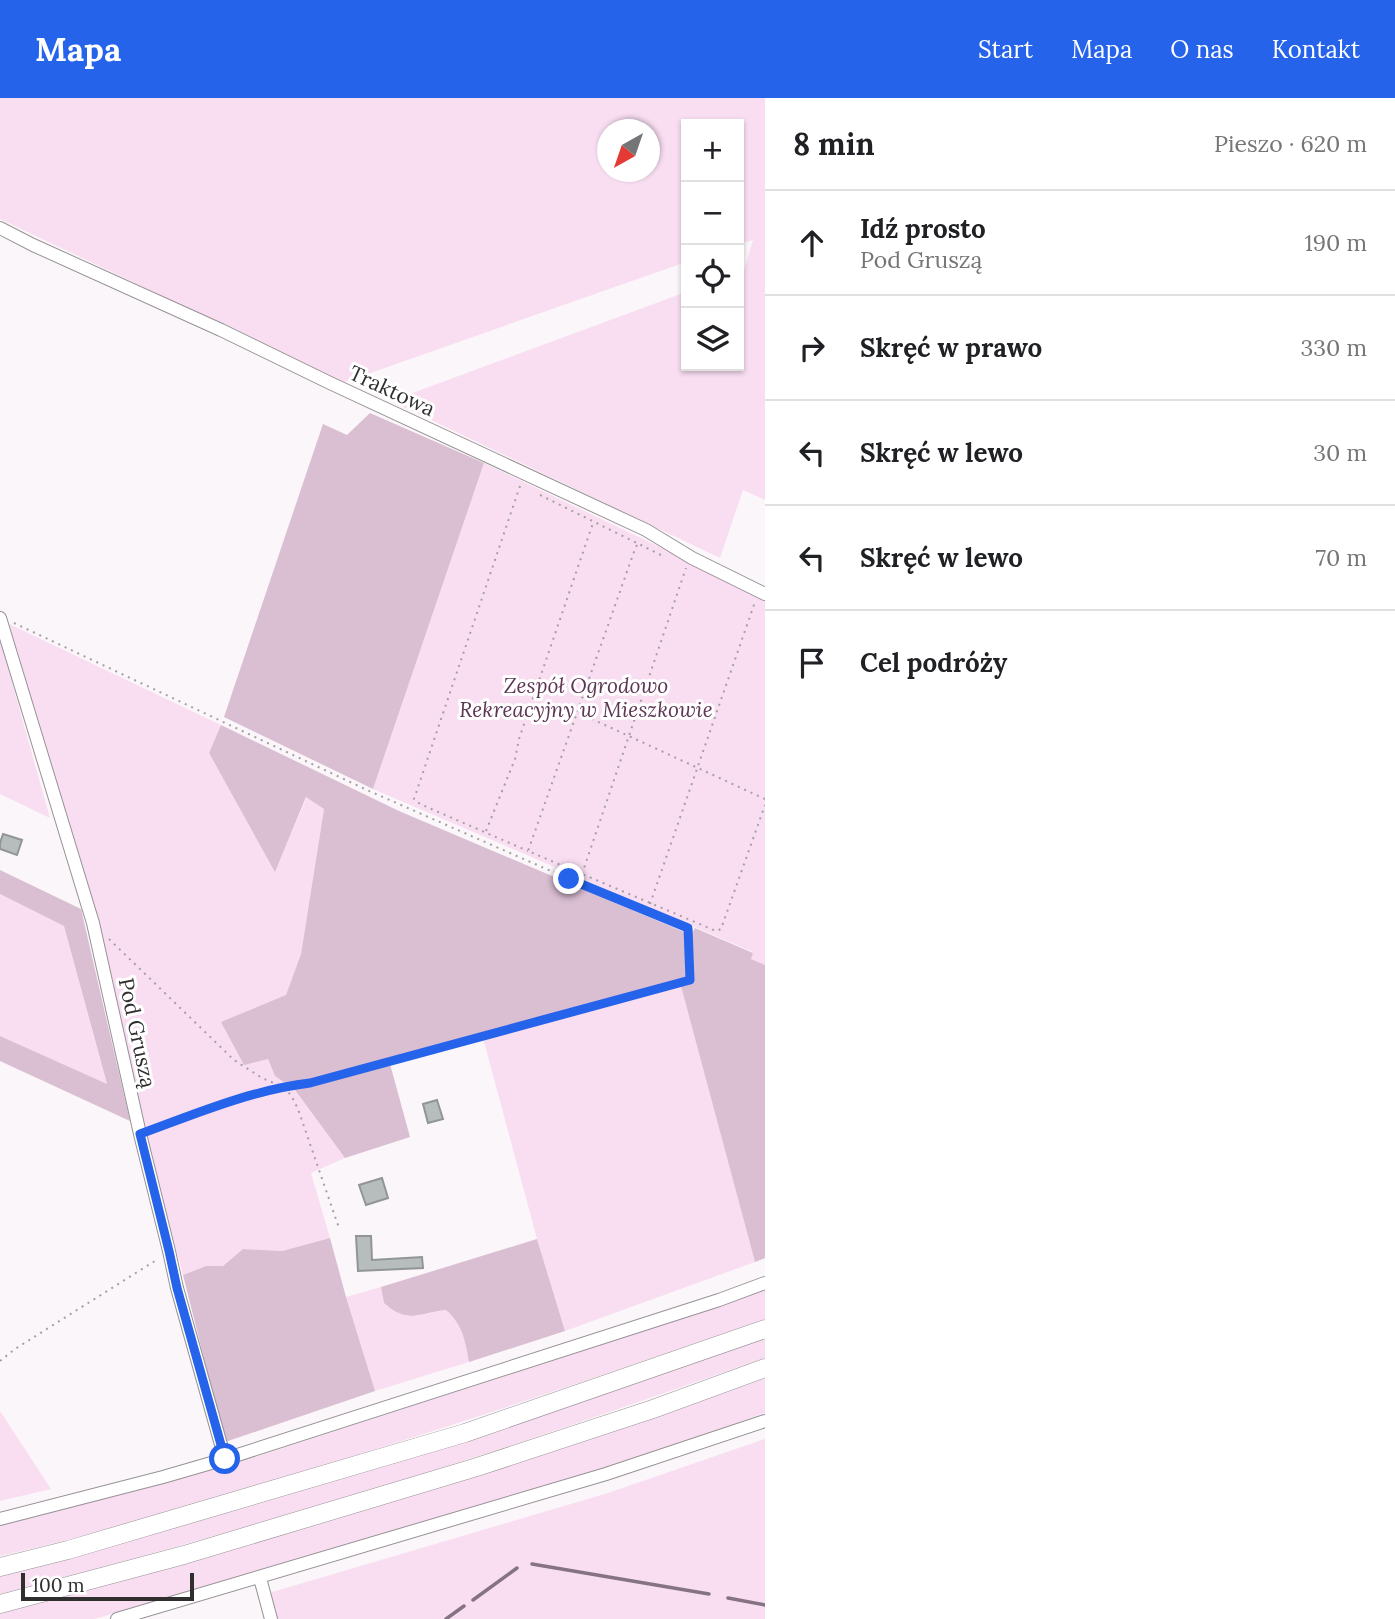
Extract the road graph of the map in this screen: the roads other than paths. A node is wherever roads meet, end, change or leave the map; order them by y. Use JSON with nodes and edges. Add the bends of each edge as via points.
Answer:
{"nodes":[{"id":1,"x":0,"y":228,"type":"edge"},
{"id":2,"x":760,"y":597,"type":"edge"},
{"id":3,"x":6,"y":620,"type":"edge"},
{"id":4,"x":765,"y":1283,"type":"edge"},
{"id":5,"x":765,"y":1328,"type":"edge"},
{"id":6,"x":765,"y":1368,"type":"edge"},
{"id":7,"x":765,"y":1421,"type":"edge"},
{"id":8,"x":225,"y":1459,"type":"junction"},
{"id":9,"x":0,"y":1519,"type":"edge"},
{"id":10,"x":0,"y":1567,"type":"edge"},
{"id":11,"x":260,"y":1578,"type":"junction"},
{"id":12,"x":0,"y":1604,"type":"edge"},
{"id":13,"x":117,"y":1619,"type":"edge"},
{"id":14,"x":271,"y":1619,"type":"edge"}],
"edges":[{"from":1,"to":2,"type":"street","name":"Traktowa","via":[[646,530]]},
{"from":3,"to":8,"type":"street","name":"Pod Gruszą","via":[[93,923],[177,1288]]},
{"from":4,"to":8,"type":"street"},
{"from":5,"to":10,"type":"highway","via":[[466,1433]]},
{"from":6,"to":12,"type":"highway","via":[[477,1467],[184,1555]]},
{"from":7,"to":11,"type":"street"},
{"from":8,"to":9,"type":"street"},
{"from":11,"to":13,"type":"street"},
{"from":11,"to":14,"type":"street"}]}
